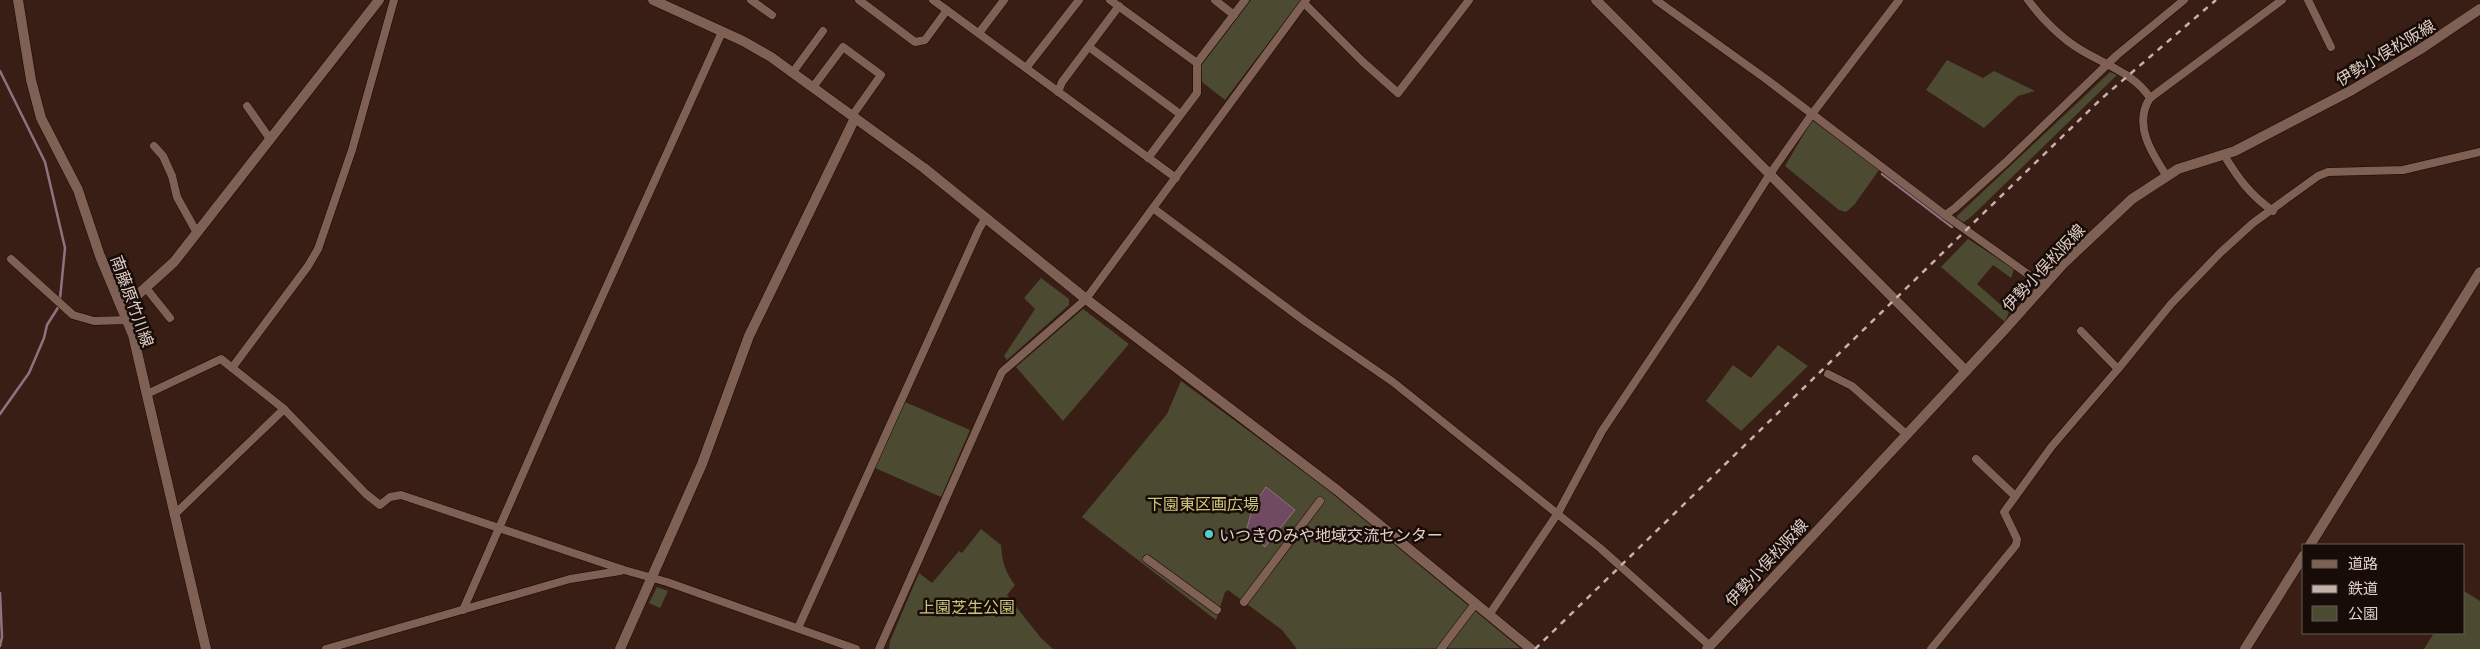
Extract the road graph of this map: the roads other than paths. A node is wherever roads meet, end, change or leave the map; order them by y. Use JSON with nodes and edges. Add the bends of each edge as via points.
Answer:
{"nodes":[{"id":1,"x":18,"y":0,"type":"edge"},
{"id":2,"x":379,"y":0,"type":"edge"},
{"id":3,"x":394,"y":0,"type":"edge"},
{"id":4,"x":653,"y":0,"type":"edge"},
{"id":5,"x":751,"y":0,"type":"edge"},
{"id":6,"x":859,"y":0,"type":"edge"},
{"id":7,"x":934,"y":0,"type":"edge"},
{"id":8,"x":1004,"y":0,"type":"edge"},
{"id":9,"x":1079,"y":0,"type":"edge"},
{"id":10,"x":1110,"y":0,"type":"edge"},
{"id":11,"x":1125,"y":0,"type":"edge"},
{"id":12,"x":1215,"y":0,"type":"edge"},
{"id":13,"x":1245,"y":0,"type":"edge"},
{"id":14,"x":1469,"y":0,"type":"edge"},
{"id":15,"x":1596,"y":0,"type":"edge"},
{"id":16,"x":1656,"y":0,"type":"edge"},
{"id":17,"x":1899,"y":0,"type":"edge"},
{"id":18,"x":2028,"y":0,"type":"edge"},
{"id":19,"x":2184,"y":0,"type":"edge"},
{"id":20,"x":2282,"y":0,"type":"edge"},
{"id":21,"x":2308,"y":0,"type":"edge"},
{"id":22,"x":1305,"y":1,"type":"edge"},
{"id":23,"x":1119,"y":7,"type":"junction"},
{"id":24,"x":2480,"y":9,"type":"edge"},
{"id":25,"x":947,"y":10,"type":"junction"},
{"id":26,"x":772,"y":15,"type":"dead end"},
{"id":27,"x":1234,"y":15,"type":"junction"},
{"id":28,"x":823,"y":31,"type":"dead end"},
{"id":29,"x":722,"y":32,"type":"junction"},
{"id":30,"x":979,"y":34,"type":"junction"},
{"id":31,"x":1089,"y":47,"type":"junction"},
{"id":32,"x":2331,"y":47,"type":"dead end"},
{"id":33,"x":1197,"y":63,"type":"junction"},
{"id":34,"x":2109,"y":65,"type":"junction"},
{"id":35,"x":1026,"y":68,"type":"junction"},
{"id":36,"x":793,"y":72,"type":"junction"},
{"id":37,"x":813,"y":87,"type":"junction"},
{"id":38,"x":1058,"y":92,"type":"junction"},
{"id":39,"x":2150,"y":98,"type":"junction"},
{"id":40,"x":248,"y":106,"type":"dead end"},
{"id":41,"x":1180,"y":114,"type":"junction"},
{"id":42,"x":1812,"y":114,"type":"junction"},
{"id":43,"x":854,"y":117,"type":"junction"},
{"id":44,"x":270,"y":139,"type":"junction"},
{"id":45,"x":154,"y":146,"type":"dead end"},
{"id":46,"x":2480,"y":152,"type":"edge"},
{"id":47,"x":2224,"y":155,"type":"junction"},
{"id":48,"x":1148,"y":158,"type":"junction"},
{"id":49,"x":1770,"y":174,"type":"junction"},
{"id":50,"x":2166,"y":175,"type":"junction"},
{"id":51,"x":1176,"y":178,"type":"junction"},
{"id":52,"x":1153,"y":208,"type":"junction"},
{"id":53,"x":2272,"y":211,"type":"junction"},
{"id":54,"x":1945,"y":215,"type":"junction"},
{"id":55,"x":986,"y":217,"type":"junction"},
{"id":56,"x":197,"y":233,"type":"junction"},
{"id":57,"x":11,"y":259,"type":"dead end"},
{"id":58,"x":2480,"y":272,"type":"edge"},
{"id":59,"x":2043,"y":286,"type":"junction"},
{"id":60,"x":146,"y":288,"type":"junction"},
{"id":61,"x":1086,"y":299,"type":"junction"},
{"id":62,"x":123,"y":308,"type":"junction"},
{"id":63,"x":170,"y":318,"type":"dead end"},
{"id":64,"x":127,"y":320,"type":"junction"},
{"id":65,"x":2081,"y":331,"type":"dead end"},
{"id":66,"x":232,"y":368,"type":"junction"},
{"id":67,"x":2118,"y":369,"type":"junction"},
{"id":68,"x":1966,"y":371,"type":"junction"},
{"id":69,"x":1828,"y":374,"type":"dead end"},
{"id":70,"x":147,"y":394,"type":"junction"},
{"id":71,"x":284,"y":409,"type":"junction"},
{"id":72,"x":1906,"y":434,"type":"junction"},
{"id":73,"x":1976,"y":458,"type":"dead end"},
{"id":74,"x":2015,"y":496,"type":"junction"},
{"id":75,"x":1320,"y":501,"type":"dead end"},
{"id":76,"x":1558,"y":513,"type":"junction"},
{"id":77,"x":174,"y":515,"type":"junction"},
{"id":78,"x":498,"y":529,"type":"junction"},
{"id":79,"x":2311,"y":544,"type":"edge"},
{"id":80,"x":2302,"y":558,"type":"edge"},
{"id":81,"x":1147,"y":559,"type":"dead end"},
{"id":82,"x":624,"y":570,"type":"junction"},
{"id":83,"x":652,"y":579,"type":"junction"},
{"id":84,"x":1244,"y":602,"type":"dead end"},
{"id":85,"x":1474,"y":604,"type":"junction"},
{"id":86,"x":463,"y":610,"type":"junction"},
{"id":87,"x":1217,"y":610,"type":"dead end"},
{"id":88,"x":1489,"y":616,"type":"junction"},
{"id":89,"x":798,"y":628,"type":"junction"},
{"id":90,"x":1708,"y":648,"type":"edge"},
{"id":91,"x":206,"y":649,"type":"edge"},
{"id":92,"x":326,"y":649,"type":"edge"},
{"id":93,"x":620,"y":649,"type":"edge"},
{"id":94,"x":856,"y":649,"type":"edge"},
{"id":95,"x":879,"y":649,"type":"edge"},
{"id":96,"x":1441,"y":649,"type":"edge"},
{"id":97,"x":1531,"y":649,"type":"edge"},
{"id":98,"x":1931,"y":649,"type":"edge"},
{"id":99,"x":2245,"y":649,"type":"edge"}],
"edges":[{"from":1,"to":62,"type":"street","name":"南藤原竹川線","via":[[31,80],[41,118],[78,190],[100,256]]},
{"from":2,"to":44,"type":"street"},
{"from":3,"to":66,"type":"street","via":[[352,150],[318,249]]},
{"from":4,"to":29,"type":"street"},
{"from":5,"to":26,"type":"street"},
{"from":6,"to":25,"type":"street","via":[[915,42],[925,40]]},
{"from":7,"to":25,"type":"street"},
{"from":8,"to":30,"type":"street"},
{"from":9,"to":35,"type":"street"},
{"from":10,"to":23,"type":"street"},
{"from":11,"to":23,"type":"street"},
{"from":12,"to":27,"type":"street"},
{"from":13,"to":27,"type":"street"},
{"from":14,"to":22,"type":"street","via":[[1398,93],[1362,62]]},
{"from":15,"to":49,"type":"street"},
{"from":16,"to":42,"type":"street"},
{"from":17,"to":42,"type":"street"},
{"from":18,"to":34,"type":"street","via":[[2041,18],[2079,50]]},
{"from":19,"to":34,"type":"street"},
{"from":20,"to":39,"type":"street"},
{"from":21,"to":32,"type":"street"},
{"from":22,"to":51,"type":"street"},
{"from":23,"to":31,"type":"street"},
{"from":23,"to":33,"type":"street"},
{"from":24,"to":47,"type":"street","name":"伊勢小俣松阪線","via":[[2352,90]]},
{"from":25,"to":30,"type":"street"},
{"from":27,"to":33,"type":"street"},
{"from":28,"to":36,"type":"street"},
{"from":29,"to":36,"type":"street","via":[[754,47]]},
{"from":29,"to":78,"type":"street"},
{"from":30,"to":35,"type":"street"},
{"from":31,"to":38,"type":"street"},
{"from":31,"to":41,"type":"street"},
{"from":33,"to":41,"type":"street","via":[[1197,93]]},
{"from":34,"to":39,"type":"street","via":[[2144,88]]},
{"from":34,"to":54,"type":"street","via":[[1963,202]]},
{"from":35,"to":38,"type":"street"},
{"from":36,"to":37,"type":"street"},
{"from":37,"to":43,"type":"street"},
{"from":37,"to":43,"type":"street","via":[[843,47],[882,75]]},
{"from":38,"to":48,"type":"street"},
{"from":39,"to":50,"type":"street","via":[[2142,118],[2143,126],[2154,157]]},
{"from":40,"to":44,"type":"street"},
{"from":41,"to":48,"type":"street"},
{"from":42,"to":49,"type":"street"},
{"from":42,"to":54,"type":"street"},
{"from":43,"to":55,"type":"street"},
{"from":43,"to":83,"type":"street","via":[[750,336],[702,464]]},
{"from":44,"to":56,"type":"street"},
{"from":45,"to":56,"type":"street","via":[[163,156],[177,197]]},
{"from":46,"to":53,"type":"street","via":[[2403,170],[2328,172]]},
{"from":47,"to":50,"type":"street","name":"伊勢小俣松阪線","via":[[2190,164]]},
{"from":47,"to":53,"type":"street","via":[[2254,198]]},
{"from":48,"to":51,"type":"street"},
{"from":49,"to":68,"type":"street"},
{"from":49,"to":76,"type":"street","via":[[1602,431]]},
{"from":50,"to":59,"type":"street","name":"伊勢小俣松阪線","via":[[2101,226]]},
{"from":51,"to":52,"type":"street"},
{"from":52,"to":61,"type":"street"},
{"from":52,"to":76,"type":"street","via":[[1393,382]]},
{"from":53,"to":67,"type":"street","via":[[2220,252],[2170,304]]},
{"from":54,"to":59,"type":"street"},
{"from":55,"to":61,"type":"street"},
{"from":55,"to":89,"type":"street"},
{"from":56,"to":60,"type":"street","via":[[174,262]]},
{"from":57,"to":64,"type":"street","via":[[73,315],[94,321]]},
{"from":58,"to":79,"type":"street"},
{"from":59,"to":68,"type":"street","name":"伊勢小俣松阪線"},
{"from":60,"to":62,"type":"street"},
{"from":60,"to":63,"type":"street"},
{"from":61,"to":85,"type":"street","via":[[1337,490]]},
{"from":61,"to":95,"type":"street","via":[[1002,372]]},
{"from":62,"to":64,"type":"street","name":"南藤原竹川線"},
{"from":64,"to":70,"type":"street","name":"南藤原竹川線"},
{"from":65,"to":67,"type":"street"},
{"from":66,"to":70,"type":"street","via":[[220,359]]},
{"from":66,"to":71,"type":"street"},
{"from":67,"to":74,"type":"street","via":[[2052,446]]},
{"from":68,"to":72,"type":"street","name":"伊勢小俣松阪線"},
{"from":69,"to":72,"type":"street","via":[[1852,386]]},
{"from":70,"to":77,"type":"street","name":"南藤原竹川線"},
{"from":71,"to":77,"type":"street"},
{"from":71,"to":78,"type":"street","via":[[380,505],[390,497],[401,495]]},
{"from":72,"to":90,"type":"street","name":"伊勢小俣松阪線"},
{"from":73,"to":74,"type":"street"},
{"from":74,"to":98,"type":"street","via":[[2004,512],[2017,539],[2016,546]]},
{"from":75,"to":84,"type":"street"},
{"from":76,"to":88,"type":"street"},
{"from":76,"to":90,"type":"street"},
{"from":77,"to":91,"type":"street","name":"南藤原竹川線"},
{"from":78,"to":82,"type":"street"},
{"from":78,"to":86,"type":"street"},
{"from":80,"to":99,"type":"street"},
{"from":81,"to":87,"type":"street"},
{"from":82,"to":83,"type":"street"},
{"from":82,"to":86,"type":"street","via":[[570,579]]},
{"from":83,"to":89,"type":"street"},
{"from":83,"to":93,"type":"street"},
{"from":85,"to":88,"type":"street"},
{"from":85,"to":96,"type":"street"},
{"from":86,"to":92,"type":"street"},
{"from":88,"to":97,"type":"street"},
{"from":89,"to":94,"type":"street"}]}
